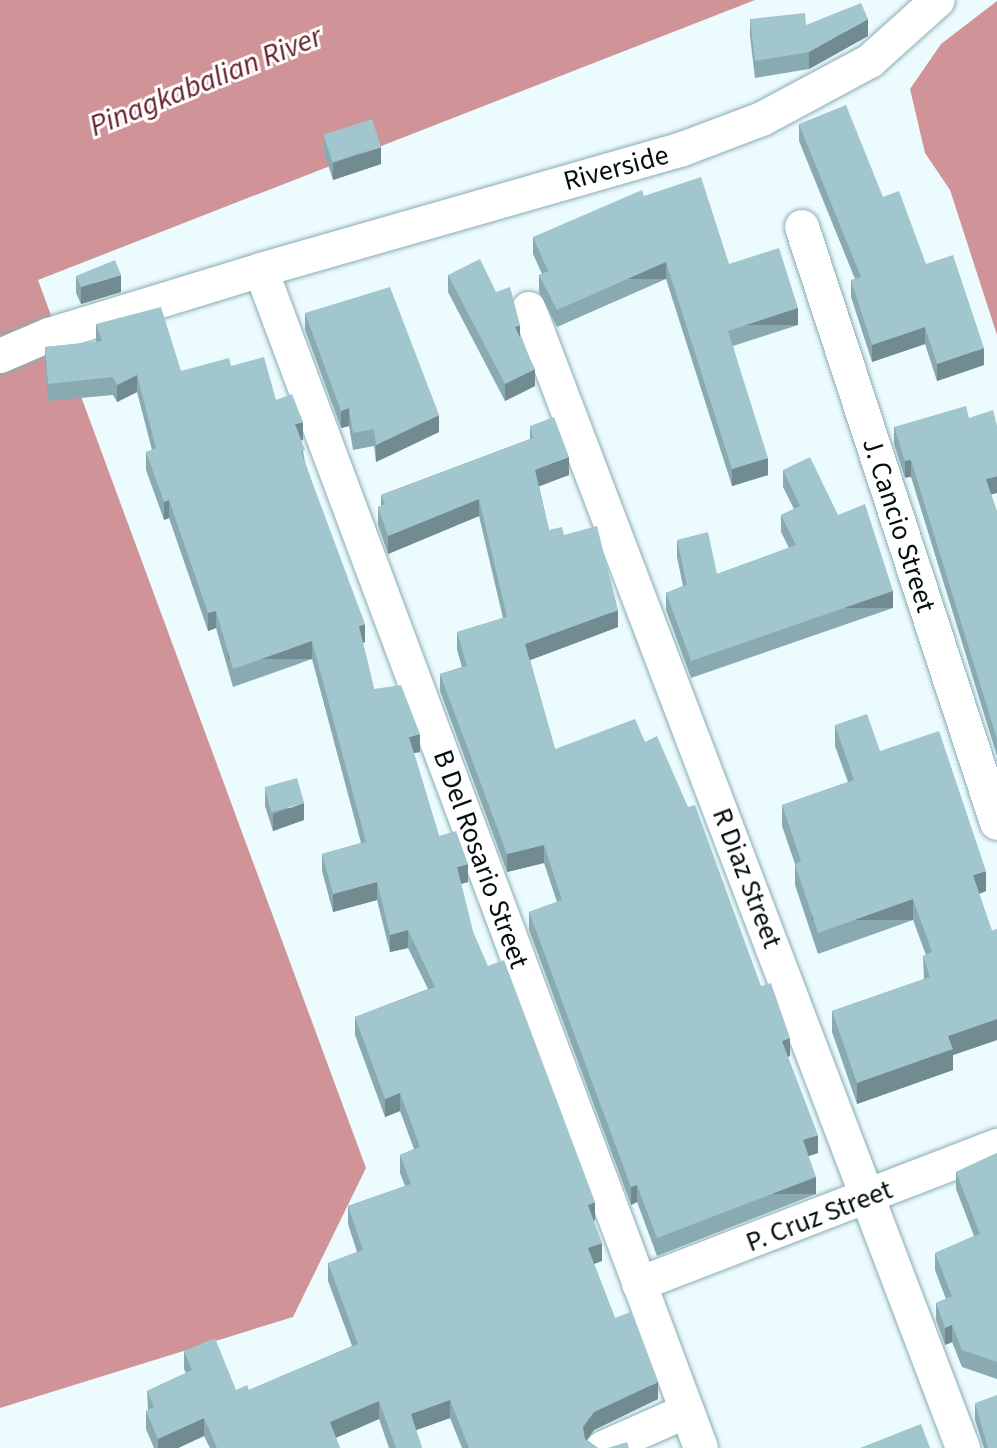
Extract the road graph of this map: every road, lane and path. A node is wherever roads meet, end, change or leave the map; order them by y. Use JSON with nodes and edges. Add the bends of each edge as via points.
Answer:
{"nodes":[{"id":1,"x":938,"y":0,"type":"edge"},
{"id":2,"x":802,"y":227,"type":"dead end"},
{"id":3,"x":261,"y":270,"type":"junction"},
{"id":4,"x":529,"y":309,"type":"dead end"},
{"id":5,"x":0,"y":356,"type":"edge"},
{"id":6,"x":997,"y":823,"type":"edge"},
{"id":7,"x":997,"y":1146,"type":"edge"},
{"id":8,"x":870,"y":1198,"type":"junction"},
{"id":9,"x":639,"y":1284,"type":"junction"},
{"id":10,"x":687,"y":1411,"type":"junction"},
{"id":11,"x":603,"y":1448,"type":"edge"},
{"id":12,"x":701,"y":1448,"type":"edge"},
{"id":13,"x":963,"y":1448,"type":"edge"}],
"edges":[{"from":1,"to":3,"type":"street","name":"Riverside","via":[[870,61],[762,119],[680,150]]},
{"from":2,"to":6,"type":"street","name":"J. Cancio Street"},
{"from":3,"to":5,"type":"street","name":"Riverside","via":[[49,335]]},
{"from":3,"to":9,"type":"street","name":"B Del Rosario Street"},
{"from":4,"to":8,"type":"street","name":"R Diaz Street"},
{"from":7,"to":8,"type":"street","name":"P. Cruz Street"},
{"from":8,"to":9,"type":"street","name":"P. Cruz Street"},
{"from":8,"to":13,"type":"street","name":"R Diaz Street"},
{"from":9,"to":10,"type":"street","name":"B Del Rosario Street"},
{"from":10,"to":11,"type":"street"},
{"from":10,"to":12,"type":"street","name":"B Del Rosario Street"}]}
